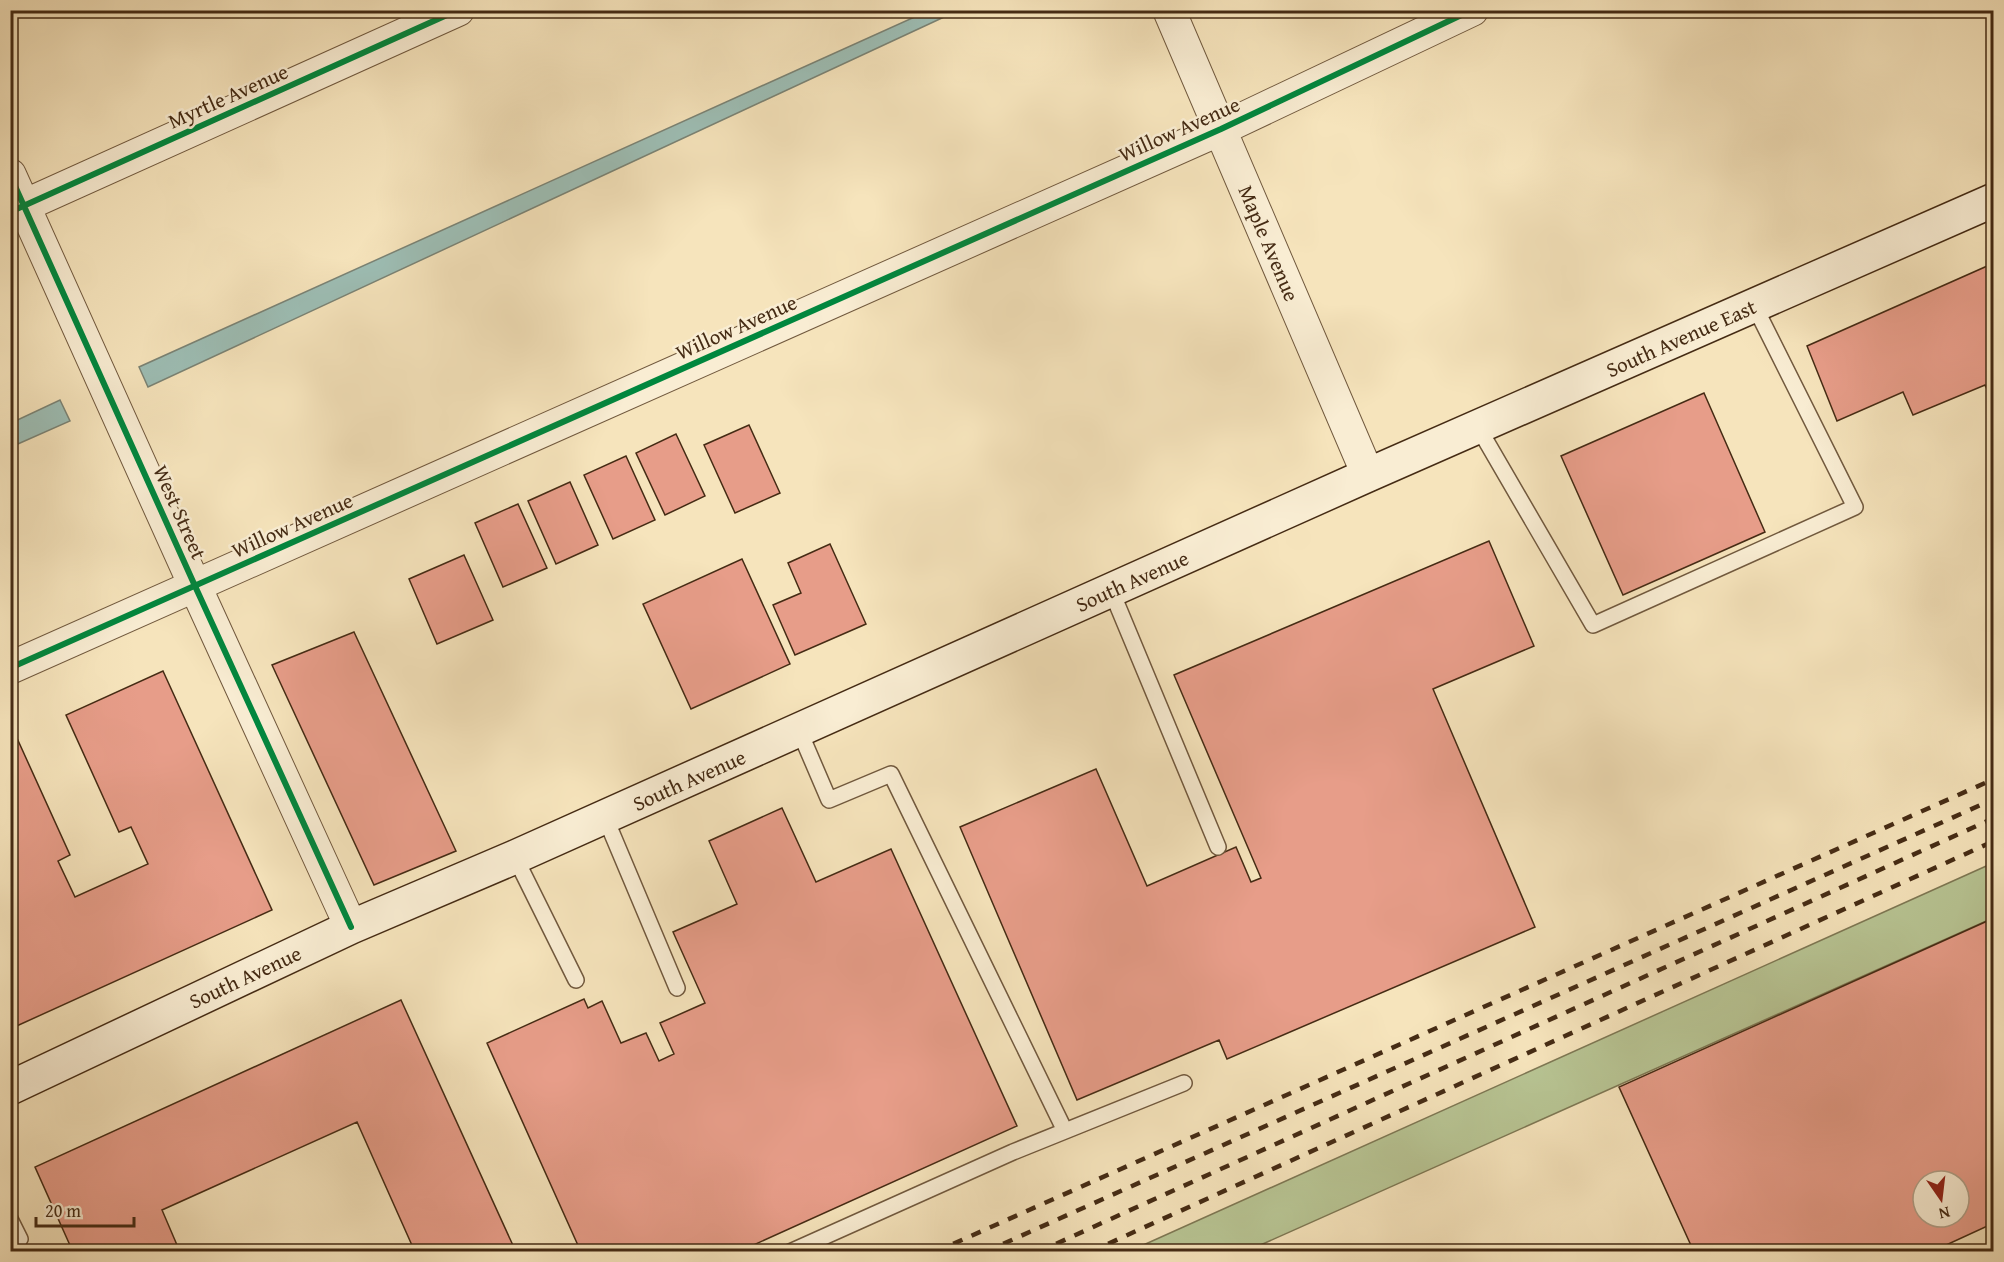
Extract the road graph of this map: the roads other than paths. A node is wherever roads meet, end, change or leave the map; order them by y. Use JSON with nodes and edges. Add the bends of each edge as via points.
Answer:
{"nodes":[{"id":1,"x":458,"y":10,"type":"edge"},
{"id":2,"x":1169,"y":10,"type":"edge"},
{"id":3,"x":1472,"y":10,"type":"edge"},
{"id":4,"x":1221,"y":129,"type":"junction"},
{"id":5,"x":10,"y":175,"type":"edge"},
{"id":6,"x":1994,"y":200,"type":"edge"},
{"id":7,"x":18,"y":209,"type":"edge"},
{"id":8,"x":1754,"y":306,"type":"junction"},
{"id":9,"x":1478,"y":427,"type":"junction"},
{"id":10,"x":1368,"y":475,"type":"junction"},
{"id":11,"x":195,"y":586,"type":"junction"},
{"id":12,"x":1111,"y":590,"type":"junction"},
{"id":13,"x":10,"y":668,"type":"edge"},
{"id":14,"x":800,"y":730,"type":"junction"},
{"id":15,"x":605,"y":817,"type":"junction"},
{"id":16,"x":1218,"y":847,"type":"dead end"},
{"id":17,"x":514,"y":857,"type":"junction"},
{"id":18,"x":351,"y":927,"type":"junction"},
{"id":19,"x":576,"y":980,"type":"dead end"},
{"id":20,"x":677,"y":988,"type":"dead end"},
{"id":21,"x":1184,"y":1083,"type":"dead end"},
{"id":22,"x":10,"y":1088,"type":"edge"},
{"id":23,"x":1065,"y":1131,"type":"junction"},
{"id":24,"x":10,"y":1219,"type":"edge"},
{"id":25,"x":10,"y":1244,"type":"edge"},
{"id":26,"x":790,"y":1251,"type":"edge"}],
"edges":[{"from":1,"to":7,"type":"street","name":"Myrtle Avenue"},
{"from":2,"to":4,"type":"street","name":"Maple Avenue"},
{"from":3,"to":4,"type":"street","name":"Willow Avenue"},
{"from":4,"to":10,"type":"street","name":"Maple Avenue"},
{"from":4,"to":11,"type":"street","name":"Willow Avenue"},
{"from":5,"to":7,"type":"street","name":"West Street"},
{"from":6,"to":8,"type":"main road","name":"South Avenue East"},
{"from":7,"to":11,"type":"street","name":"West Street"},
{"from":8,"to":9,"type":"main road","name":"South Avenue East"},
{"from":8,"to":9,"type":"lane","via":[[1855,507],[1593,625]]},
{"from":9,"to":10,"type":"main road","name":"South Avenue East"},
{"from":10,"to":12,"type":"main road","name":"South Avenue"},
{"from":11,"to":13,"type":"street","name":"Willow Avenue"},
{"from":11,"to":18,"type":"street","name":"West Street"},
{"from":12,"to":14,"type":"main road","name":"South Avenue"},
{"from":12,"to":16,"type":"lane"},
{"from":14,"to":15,"type":"main road","name":"South Avenue"},
{"from":14,"to":23,"type":"lane","via":[[829,800],[891,774]]},
{"from":15,"to":17,"type":"main road","name":"South Avenue"},
{"from":15,"to":20,"type":"lane"},
{"from":17,"to":18,"type":"main road","name":"South Avenue"},
{"from":17,"to":19,"type":"lane"},
{"from":18,"to":22,"type":"main road","name":"South Avenue"},
{"from":21,"to":23,"type":"lane"},
{"from":23,"to":26,"type":"lane"},
{"from":24,"to":25,"type":"lane","via":[[20,1239]]}]}
